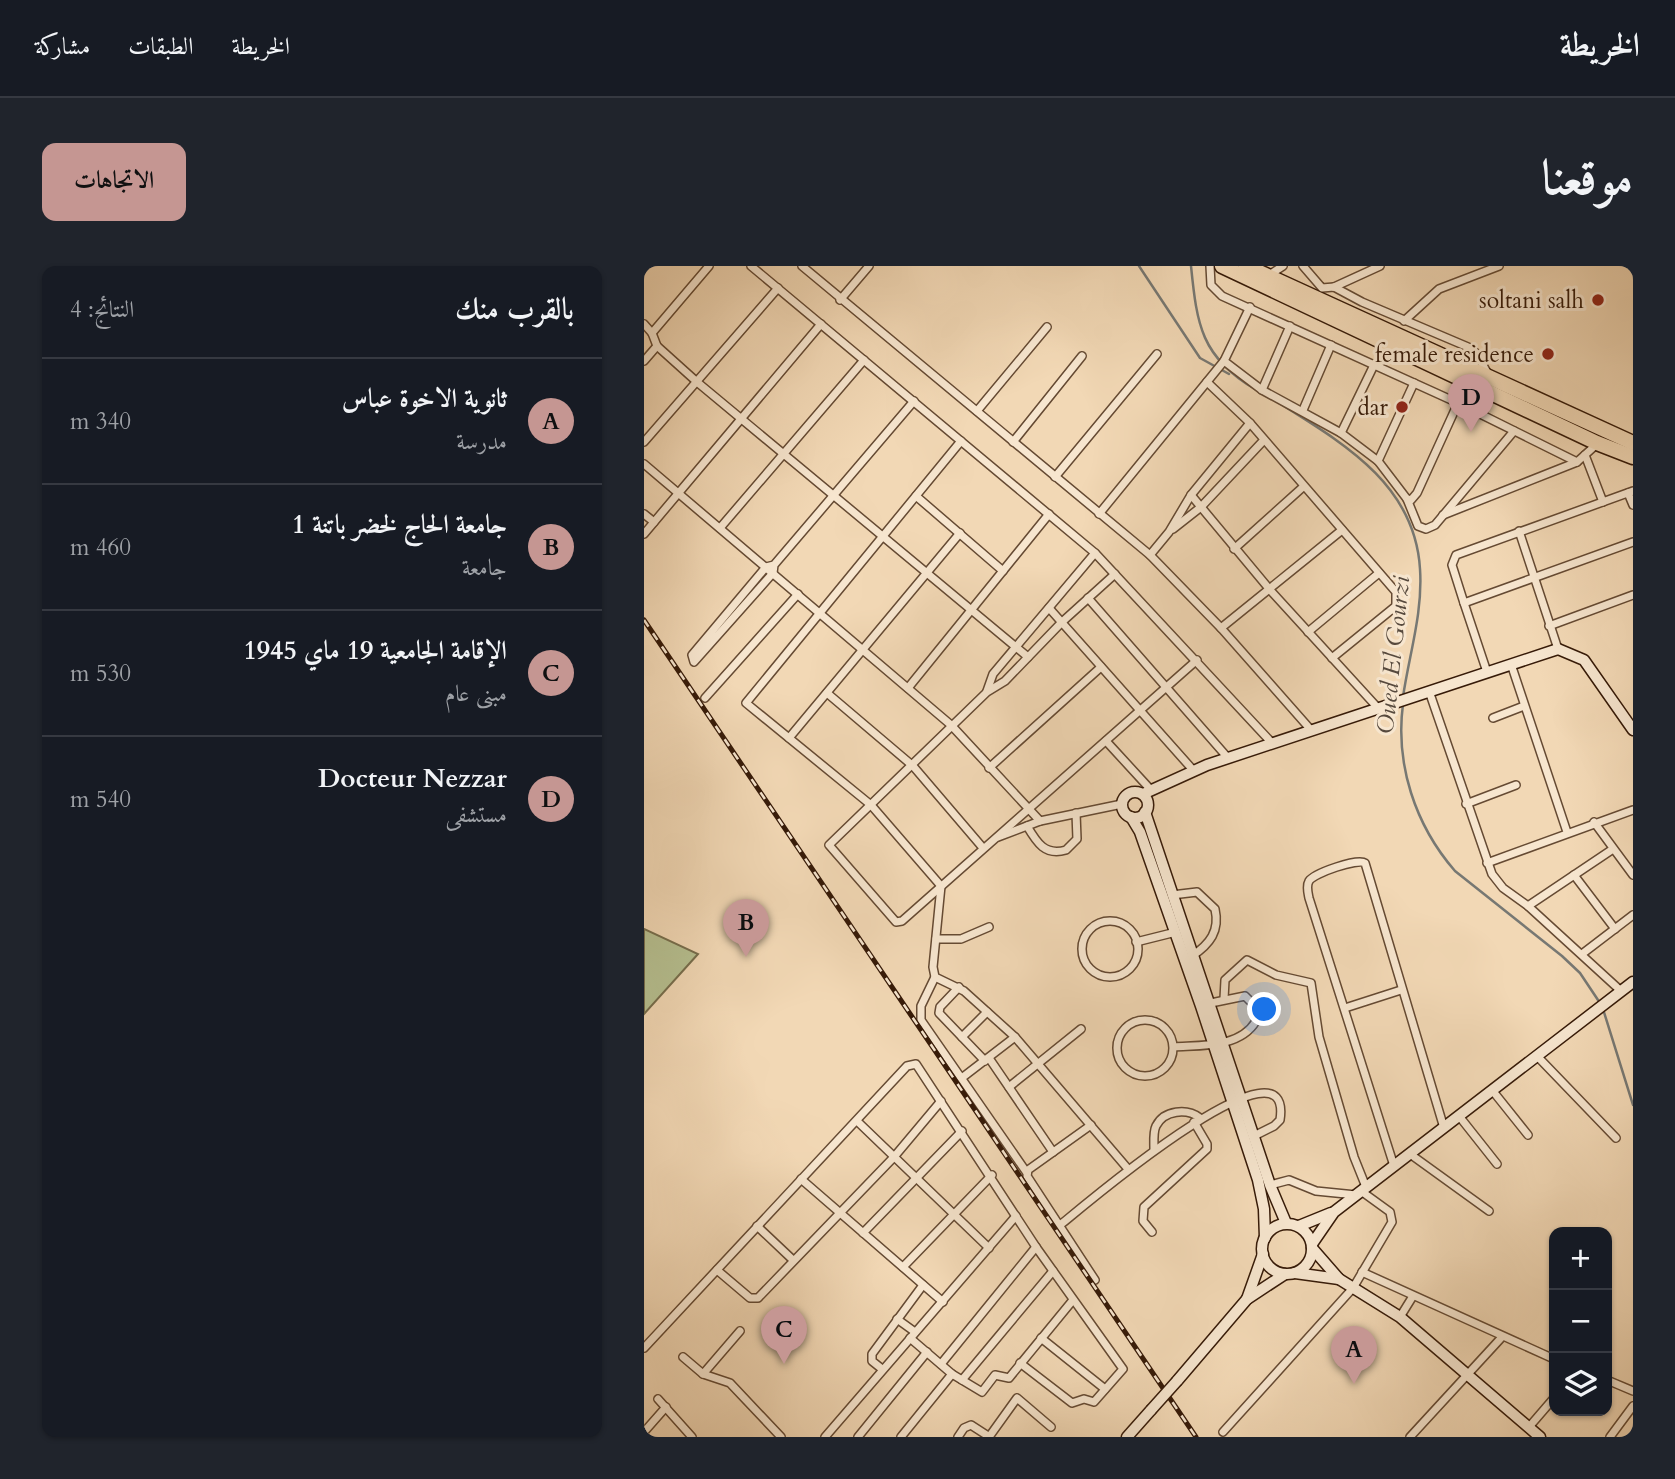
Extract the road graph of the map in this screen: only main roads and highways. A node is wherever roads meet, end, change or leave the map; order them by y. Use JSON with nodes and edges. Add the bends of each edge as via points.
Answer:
{"nodes":[{"id":1,"x":1222,"y":266,"type":"edge"},
{"id":2,"x":1246,"y":266,"type":"edge"},
{"id":3,"x":1633,"y":443,"type":"edge"},
{"id":4,"x":1633,"y":457,"type":"edge"},
{"id":5,"x":1633,"y":730,"type":"edge"},
{"id":6,"x":1152,"y":790,"type":"junction"},
{"id":7,"x":1131,"y":817,"type":"junction"},
{"id":8,"x":1146,"y":817,"type":"junction"},
{"id":9,"x":1179,"y":931,"type":"junction"},
{"id":10,"x":1633,"y":982,"type":"edge"},
{"id":11,"x":1205,"y":1004,"type":"junction"},
{"id":12,"x":1237,"y":1101,"type":"junction"},
{"id":13,"x":1334,"y":1212,"type":"junction"},
{"id":14,"x":1286,"y":1223,"type":"junction"},
{"id":15,"x":1298,"y":1226,"type":"junction"},
{"id":16,"x":1265,"y":1238,"type":"junction"},
{"id":17,"x":1312,"y":1246,"type":"junction"},
{"id":18,"x":1263,"y":1254,"type":"junction"},
{"id":19,"x":1290,"y":1273,"type":"junction"},
{"id":20,"x":1339,"y":1279,"type":"junction"},
{"id":21,"x":1247,"y":1299,"type":"junction"},
{"id":22,"x":1127,"y":1437,"type":"edge"},
{"id":23,"x":1540,"y":1437,"type":"edge"}],
"edges":[{"from":1,"to":4,"type":"highway"},
{"from":2,"to":3,"type":"highway","via":[[1322,294]]},
{"from":5,"to":6,"type":"main road","via":[[1598,675],[1584,660],[1558,649],[1193,770]]},
{"from":6,"to":7,"type":"main road","via":[[1128,794],[1122,804]]},
{"from":6,"to":8,"type":"main road"},
{"from":6,"to":8,"type":"main road"},
{"from":7,"to":8,"type":"main road"},
{"from":7,"to":9,"type":"main road"},
{"from":8,"to":9,"type":"main road"},
{"from":9,"to":11,"type":"main road"},
{"from":9,"to":11,"type":"main road","via":[[1192,956]]},
{"from":10,"to":13,"type":"main road"},
{"from":11,"to":12,"type":"main road"},
{"from":12,"to":14,"type":"main road"},
{"from":12,"to":16,"type":"main road","via":[[1261,1190]]},
{"from":13,"to":15,"type":"main road"},
{"from":13,"to":17,"type":"main road"},
{"from":14,"to":15,"type":"main road"},
{"from":14,"to":16,"type":"main road"},
{"from":15,"to":17,"type":"main road"},
{"from":16,"to":18,"type":"main road"},
{"from":17,"to":19,"type":"main road","via":[[1306,1265]]},
{"from":17,"to":20,"type":"main road"},
{"from":18,"to":19,"type":"main road","via":[[1275,1270]]},
{"from":18,"to":21,"type":"main road"},
{"from":19,"to":20,"type":"main road"},
{"from":19,"to":21,"type":"main road"},
{"from":20,"to":23,"type":"main road","via":[[1400,1317]]},
{"from":21,"to":22,"type":"main road","bridge":true}]}
